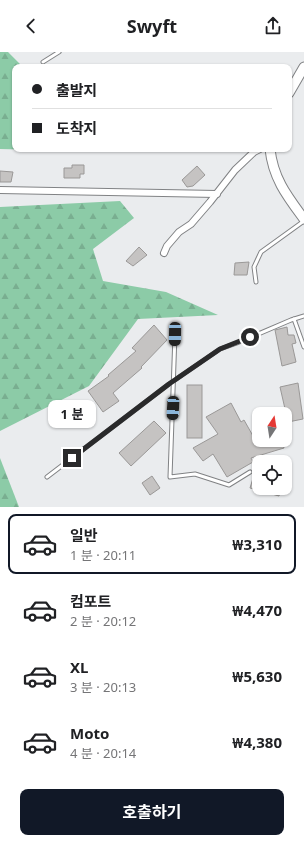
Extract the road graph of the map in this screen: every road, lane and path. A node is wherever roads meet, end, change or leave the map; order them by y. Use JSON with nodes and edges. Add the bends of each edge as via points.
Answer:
{"nodes":[{"id":1,"x":59,"y":52,"type":"edge"},
{"id":2,"x":44,"y":62,"type":"dead end"},
{"id":3,"x":304,"y":67,"type":"edge"},
{"id":4,"x":292,"y":88,"type":"edge"},
{"id":5,"x":254,"y":152,"type":"edge"},
{"id":6,"x":270,"y":152,"type":"edge"},
{"id":7,"x":0,"y":190,"type":"edge"},
{"id":8,"x":217,"y":194,"type":"junction"},
{"id":9,"x":304,"y":220,"type":"edge"},
{"id":10,"x":164,"y":253,"type":"dead end"},
{"id":11,"x":256,"y":282,"type":"dead end"},
{"id":12,"x":304,"y":316,"type":"edge"},
{"id":13,"x":294,"y":319,"type":"junction"},
{"id":14,"x":175,"y":334,"type":"dead end"},
{"id":15,"x":304,"y":347,"type":"edge"},
{"id":16,"x":174,"y":380,"type":"junction"},
{"id":17,"x":250,"y":472,"type":"dead end"},
{"id":18,"x":47,"y":477,"type":"dead end"}],
"edges":[{"from":1,"to":2,"type":"lane"},
{"from":3,"to":4,"type":"street"},
{"from":5,"to":8,"type":"street","via":[[235,170]]},
{"from":6,"to":9,"type":"street","via":[[272,164],[281,185]]},
{"from":7,"to":8,"type":"street"},
{"from":8,"to":10,"type":"street","via":[[191,224],[179,232]]},
{"from":9,"to":11,"type":"lane","via":[[262,252],[254,267]]},
{"from":12,"to":13,"type":"lane"},
{"from":13,"to":15,"type":"lane"},
{"from":13,"to":16,"type":"lane","via":[[220,349]]},
{"from":14,"to":16,"type":"lane"},
{"from":16,"to":17,"type":"lane","via":[[170,477],[195,474],[228,485]]},
{"from":16,"to":18,"type":"lane"}]}
